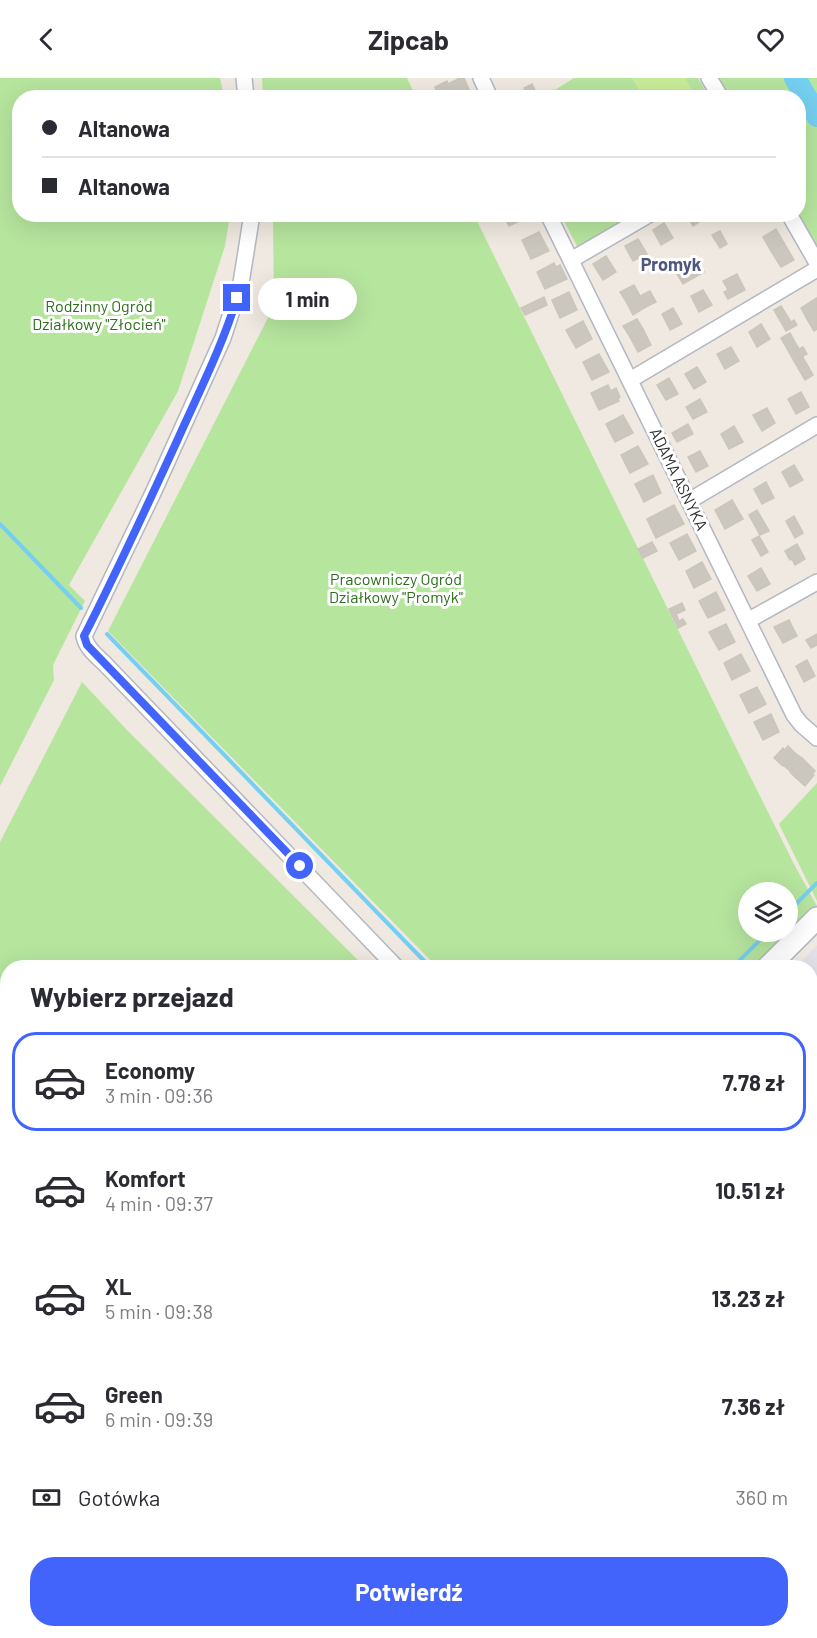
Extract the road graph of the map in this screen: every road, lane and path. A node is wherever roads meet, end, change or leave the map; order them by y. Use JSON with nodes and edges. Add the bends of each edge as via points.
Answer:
{"nodes":[{"id":1,"x":251,"y":222,"type":"edge"},
{"id":2,"x":552,"y":222,"type":"edge"},
{"id":3,"x":636,"y":222,"type":"edge"},
{"id":4,"x":794,"y":222,"type":"edge"},
{"id":5,"x":571,"y":260,"type":"junction"},
{"id":6,"x":817,"y":263,"type":"edge"},
{"id":7,"x":817,"y":269,"type":"edge"},
{"id":8,"x":630,"y":380,"type":"junction"},
{"id":9,"x":817,"y":425,"type":"edge"},
{"id":10,"x":689,"y":501,"type":"junction"},
{"id":11,"x":817,"y":582,"type":"edge"},
{"id":12,"x":748,"y":620,"type":"junction"},
{"id":13,"x":817,"y":738,"type":"edge"},
{"id":14,"x":817,"y":918,"type":"edge"},
{"id":15,"x":389,"y":960,"type":"edge"},
{"id":16,"x":775,"y":960,"type":"edge"}],
"edges":[{"from":1,"to":15,"type":"street","via":[[241,283],[226,331],[84,639]]},
{"from":2,"to":5,"type":"street","name":"ADAMA ASNYKA"},
{"from":3,"to":5,"type":"street"},
{"from":4,"to":6,"type":"street"},
{"from":5,"to":8,"type":"street","name":"ADAMA ASNYKA"},
{"from":7,"to":8,"type":"street"},
{"from":8,"to":10,"type":"street","name":"ADAMA ASNYKA"},
{"from":9,"to":10,"type":"street"},
{"from":10,"to":12,"type":"street","name":"ADAMA ASNYKA"},
{"from":11,"to":12,"type":"street"},
{"from":12,"to":13,"type":"street","name":"ADAMA ASNYKA","via":[[794,715]]},
{"from":14,"to":16,"type":"main road"}]}
